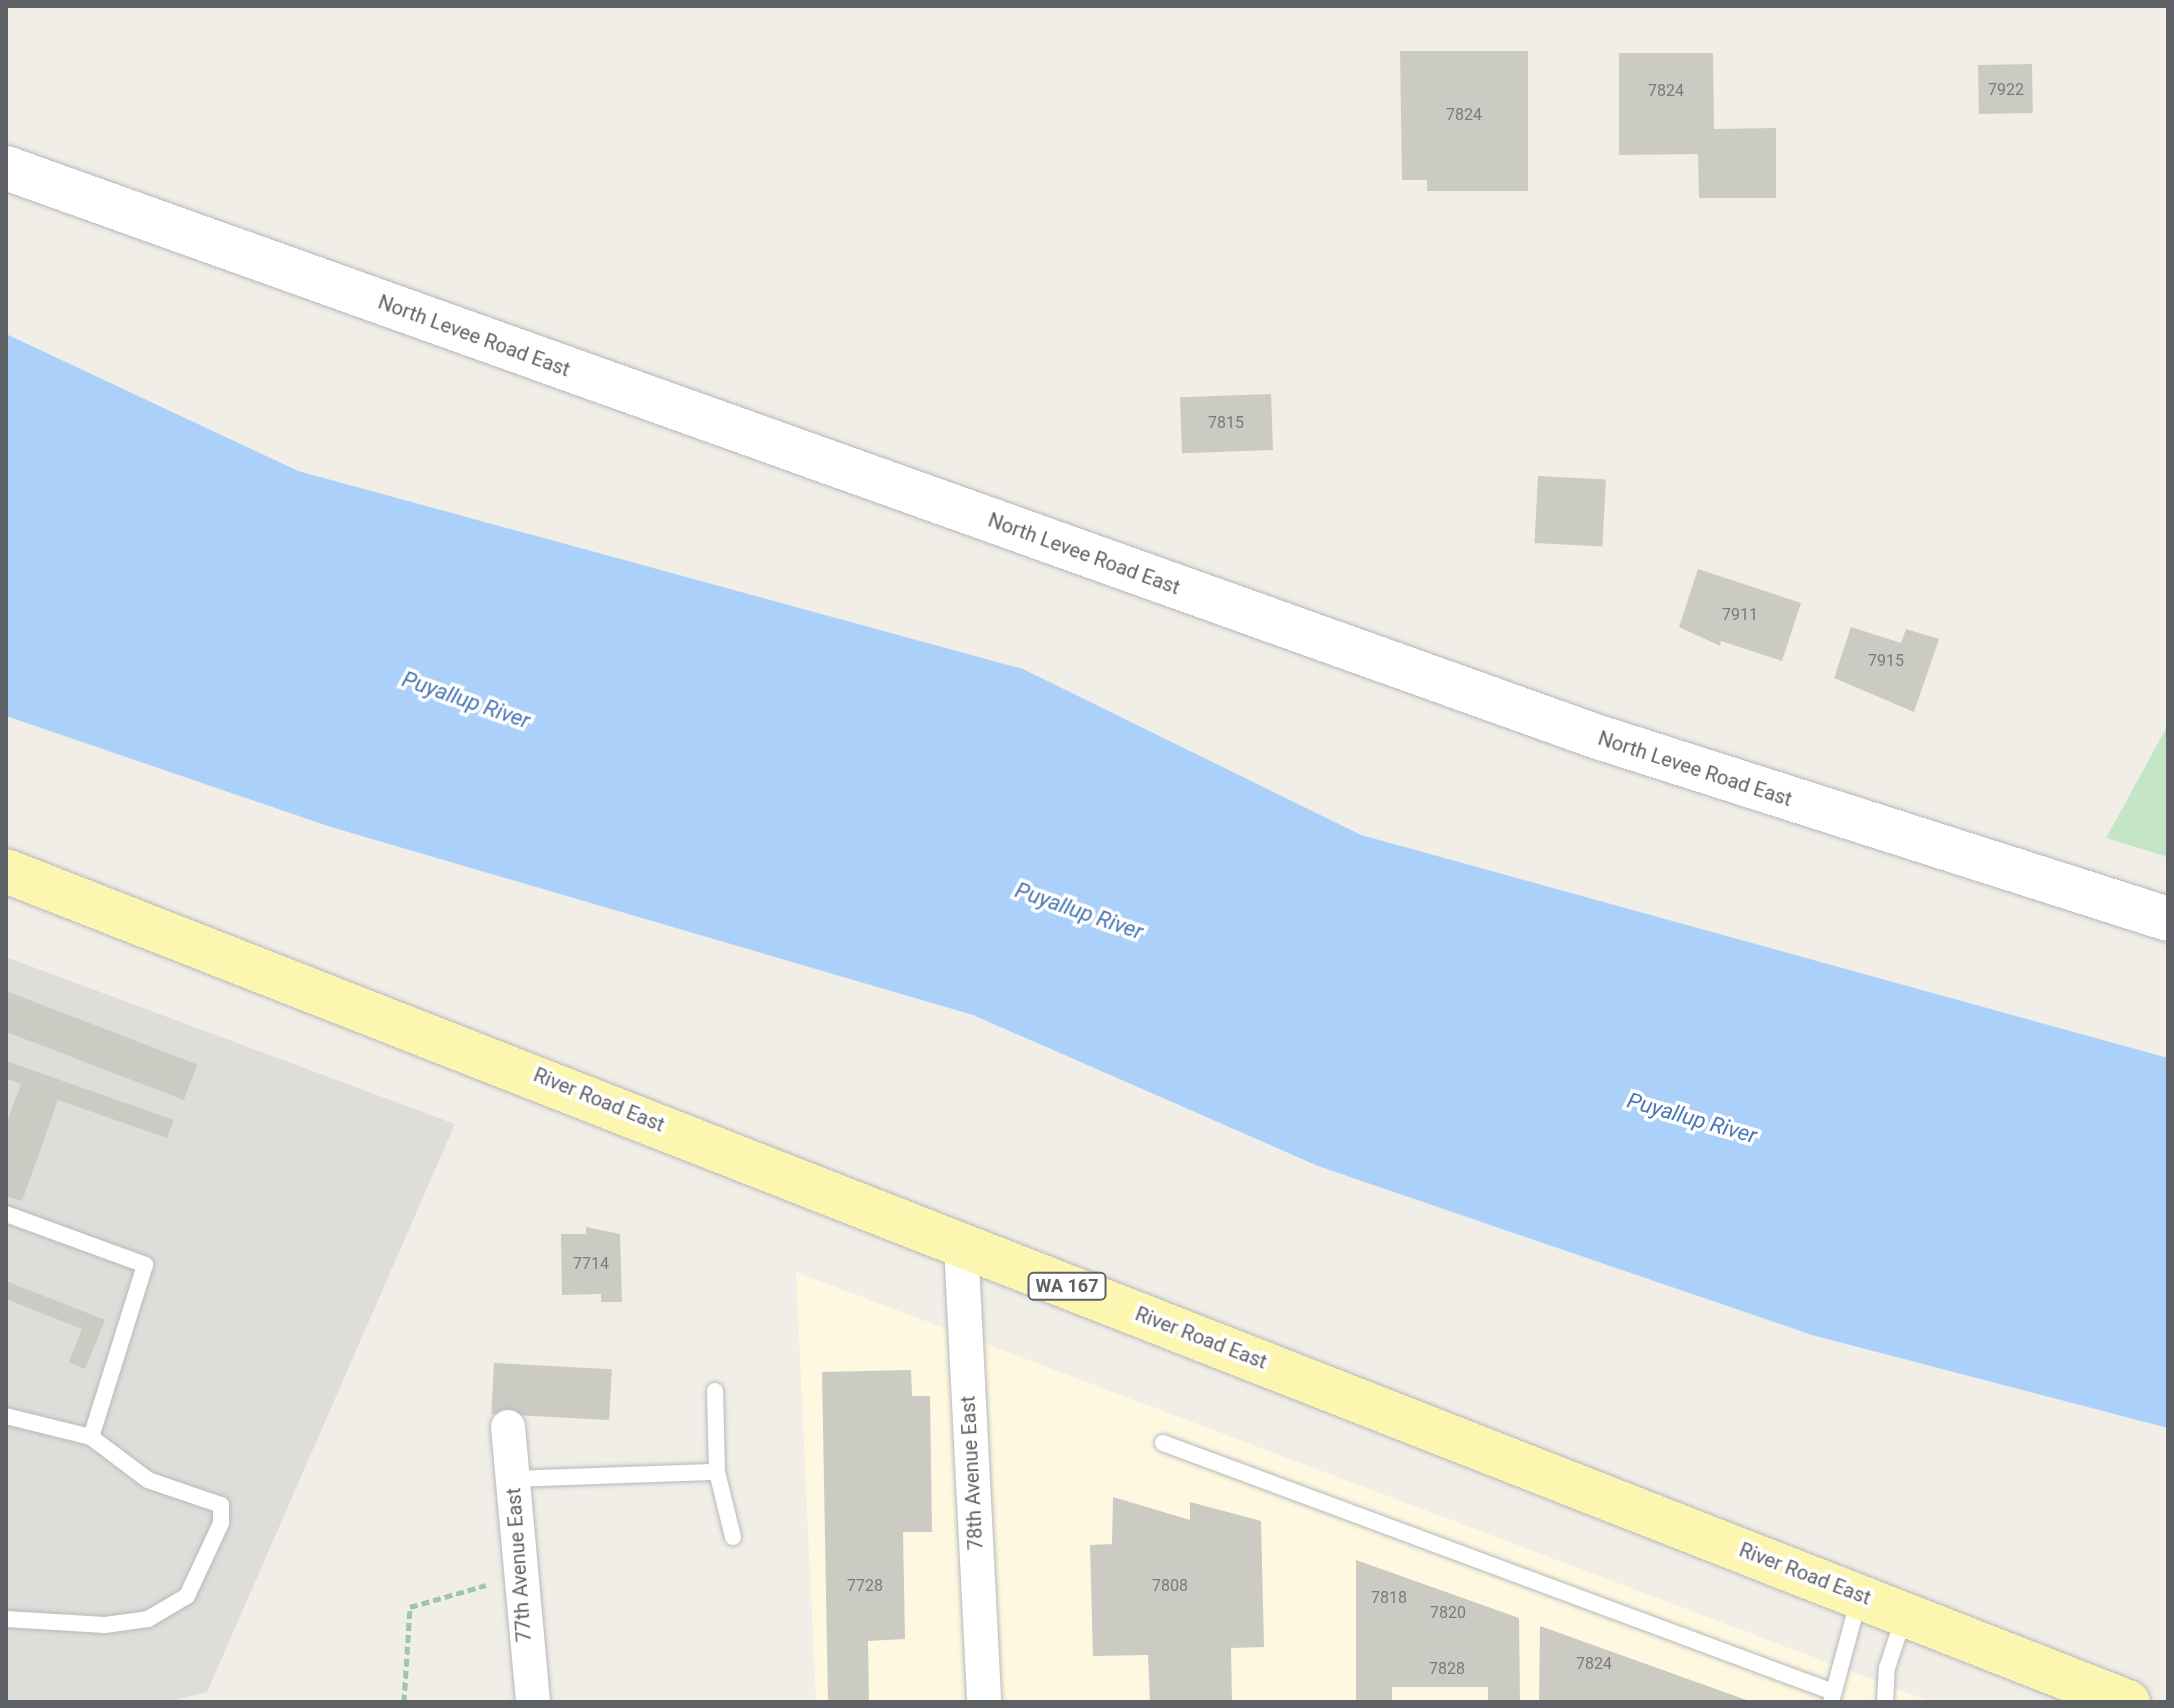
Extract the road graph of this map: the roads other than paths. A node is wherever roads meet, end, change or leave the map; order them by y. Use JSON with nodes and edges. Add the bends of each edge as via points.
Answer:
{"nodes":[{"id":1,"x":6,"y":168,"type":"edge"},
{"id":2,"x":6,"y":872,"type":"edge"},
{"id":3,"x":2168,"y":919,"type":"edge"},
{"id":4,"x":6,"y":1214,"type":"edge"},
{"id":5,"x":961,"y":1244,"type":"junction"},
{"id":6,"x":715,"y":1391,"type":"dead end"},
{"id":7,"x":6,"y":1416,"type":"edge"},
{"id":8,"x":508,"y":1427,"type":"dead end"},
{"id":9,"x":91,"y":1437,"type":"junction"},
{"id":10,"x":1163,"y":1443,"type":"dead end"},
{"id":11,"x":717,"y":1472,"type":"junction"},
{"id":12,"x":512,"y":1479,"type":"junction"},
{"id":13,"x":733,"y":1537,"type":"dead end"},
{"id":14,"x":1859,"y":1596,"type":"junction"},
{"id":15,"x":1906,"y":1612,"type":"junction"},
{"id":16,"x":6,"y":1619,"type":"edge"},
{"id":17,"x":1832,"y":1697,"type":"edge"},
{"id":18,"x":2115,"y":1700,"type":"edge"},
{"id":19,"x":533,"y":1702,"type":"edge"},
{"id":20,"x":984,"y":1702,"type":"edge"},
{"id":21,"x":1885,"y":1702,"type":"edge"}],
"edges":[{"from":1,"to":3,"type":"street","name":"North Levee Road East","via":[[1598,737]]},
{"from":2,"to":5,"type":"main road","name":"River Road East","number":"WA 167"},
{"from":4,"to":9,"type":"lane","via":[[145,1265]]},
{"from":5,"to":14,"type":"main road","name":"River Road East","number":"WA 167"},
{"from":5,"to":20,"type":"street","name":"78th Avenue East"},
{"from":6,"to":11,"type":"lane"},
{"from":7,"to":9,"type":"lane"},
{"from":8,"to":12,"type":"street","name":"77th Avenue East"},
{"from":9,"to":16,"type":"lane","via":[[148,1480],[221,1505],[221,1523],[187,1596],[148,1619],[105,1625]]},
{"from":10,"to":17,"type":"lane"},
{"from":11,"to":12,"type":"lane"},
{"from":11,"to":13,"type":"lane"},
{"from":12,"to":19,"type":"street","name":"77th Avenue East"},
{"from":14,"to":15,"type":"main road","name":"River Road East","number":"WA 167"},
{"from":14,"to":17,"type":"lane"},
{"from":15,"to":18,"type":"main road","name":"River Road East","number":"WA 167"},
{"from":15,"to":21,"type":"lane","via":[[1887,1668]]}]}
